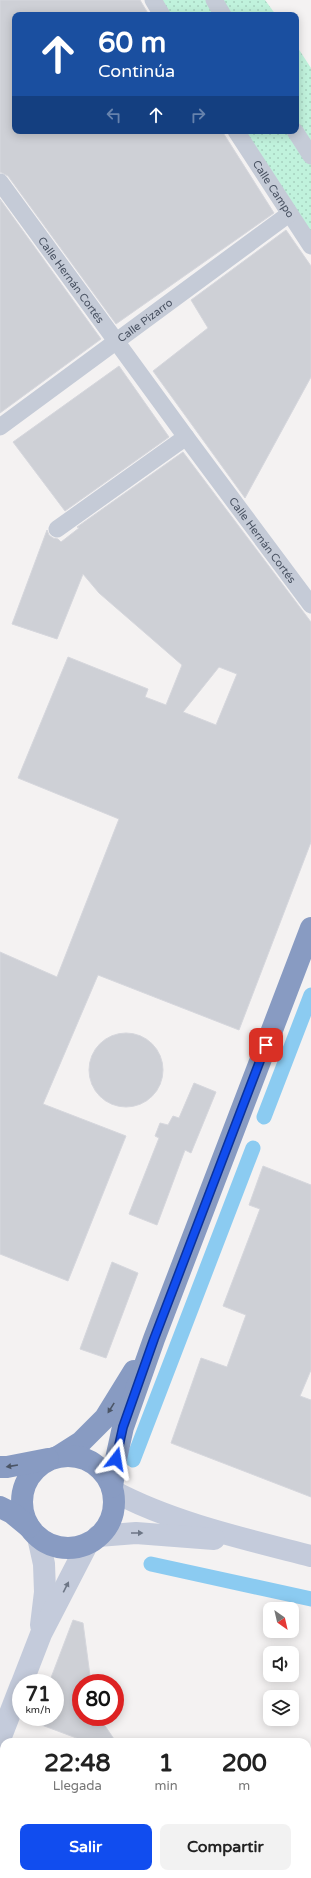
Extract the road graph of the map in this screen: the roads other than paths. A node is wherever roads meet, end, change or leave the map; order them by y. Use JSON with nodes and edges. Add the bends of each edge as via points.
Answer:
{"nodes":[{"id":1,"x":153,"y":0,"type":"edge"},
{"id":2,"x":214,"y":0,"type":"edge"},
{"id":3,"x":160,"y":12,"type":"edge"},
{"id":4,"x":221,"y":12,"type":"edge"},
{"id":5,"x":238,"y":134,"type":"edge"},
{"id":6,"x":297,"y":134,"type":"edge"},
{"id":7,"x":311,"y":156,"type":"edge"},
{"id":8,"x":0,"y":182,"type":"edge"},
{"id":9,"x":289,"y":214,"type":"junction"},
{"id":10,"x":311,"y":246,"type":"edge"},
{"id":11,"x":116,"y":340,"type":"junction"},
{"id":12,"x":0,"y":427,"type":"edge"},
{"id":13,"x":186,"y":436,"type":"junction"},
{"id":14,"x":57,"y":529,"type":"dead end"},
{"id":15,"x":311,"y":605,"type":"edge"},
{"id":16,"x":311,"y":928,"type":"edge"},
{"id":17,"x":154,"y":1339,"type":"junction"},
{"id":18,"x":55,"y":1458,"type":"junction"},
{"id":19,"x":0,"y":1467,"type":"edge"},
{"id":20,"x":112,"y":1489,"type":"junction"},
{"id":21,"x":0,"y":1507,"type":"edge"},
{"id":22,"x":33,"y":1532,"type":"junction"},
{"id":23,"x":93,"y":1540,"type":"junction"},
{"id":24,"x":266,"y":1545,"type":"junction"},
{"id":25,"x":311,"y":1556,"type":"edge"},
{"id":26,"x":41,"y":1634,"type":"junction"},
{"id":27,"x":25,"y":1674,"type":"edge"},
{"id":28,"x":12,"y":1708,"type":"edge"},
{"id":29,"x":0,"y":1738,"type":"edge"}],
"edges":[{"from":1,"to":3,"type":"street"},
{"from":2,"to":4,"type":"street"},
{"from":5,"to":9,"type":"street","name":"Calle Campo"},
{"from":6,"to":7,"type":"street"},
{"from":8,"to":11,"type":"street","name":"Calle Hernán Cortés"},
{"from":9,"to":10,"type":"street","name":"Calle Campo"},
{"from":9,"to":11,"type":"street","name":"Calle Pizarro"},
{"from":11,"to":12,"type":"street","name":"Calle Pizarro"},
{"from":11,"to":13,"type":"street","name":"Calle Hernán Cortés"},
{"from":13,"to":14,"type":"street"},
{"from":13,"to":15,"type":"street","name":"Calle Hernán Cortés"},
{"from":16,"to":17,"type":"highway"},
{"from":17,"to":18,"type":"highway","one_way":true,"via":[[105,1418],[81,1442]]},
{"from":17,"to":20,"type":"highway","via":[[123,1427]]},
{"from":18,"to":19,"type":"highway","one_way":true},
{"from":18,"to":20,"type":"highway","via":[[73,1456],[85,1459],[97,1466],[106,1476]]},
{"from":18,"to":22,"type":"highway","via":[[37,1467],[25,1485],[22,1496],[23,1512]]},
{"from":20,"to":23,"type":"highway","via":[[112,1515],[106,1527]]},
{"from":20,"to":24,"type":"main road","via":[[137,1504],[164,1515]]},
{"from":21,"to":22,"type":"highway","via":[[12,1513]]},
{"from":22,"to":23,"type":"highway","via":[[53,1545],[71,1548]]},
{"from":22,"to":26,"type":"main road","via":[[44,1564],[45,1592]]},
{"from":23,"to":24,"type":"main road","one_way":true,"via":[[144,1534]]},
{"from":26,"to":23,"type":"main road","one_way":true},
{"from":24,"to":25,"type":"main road"},
{"from":26,"to":27,"type":"main road"},
{"from":28,"to":29,"type":"main road"}]}
